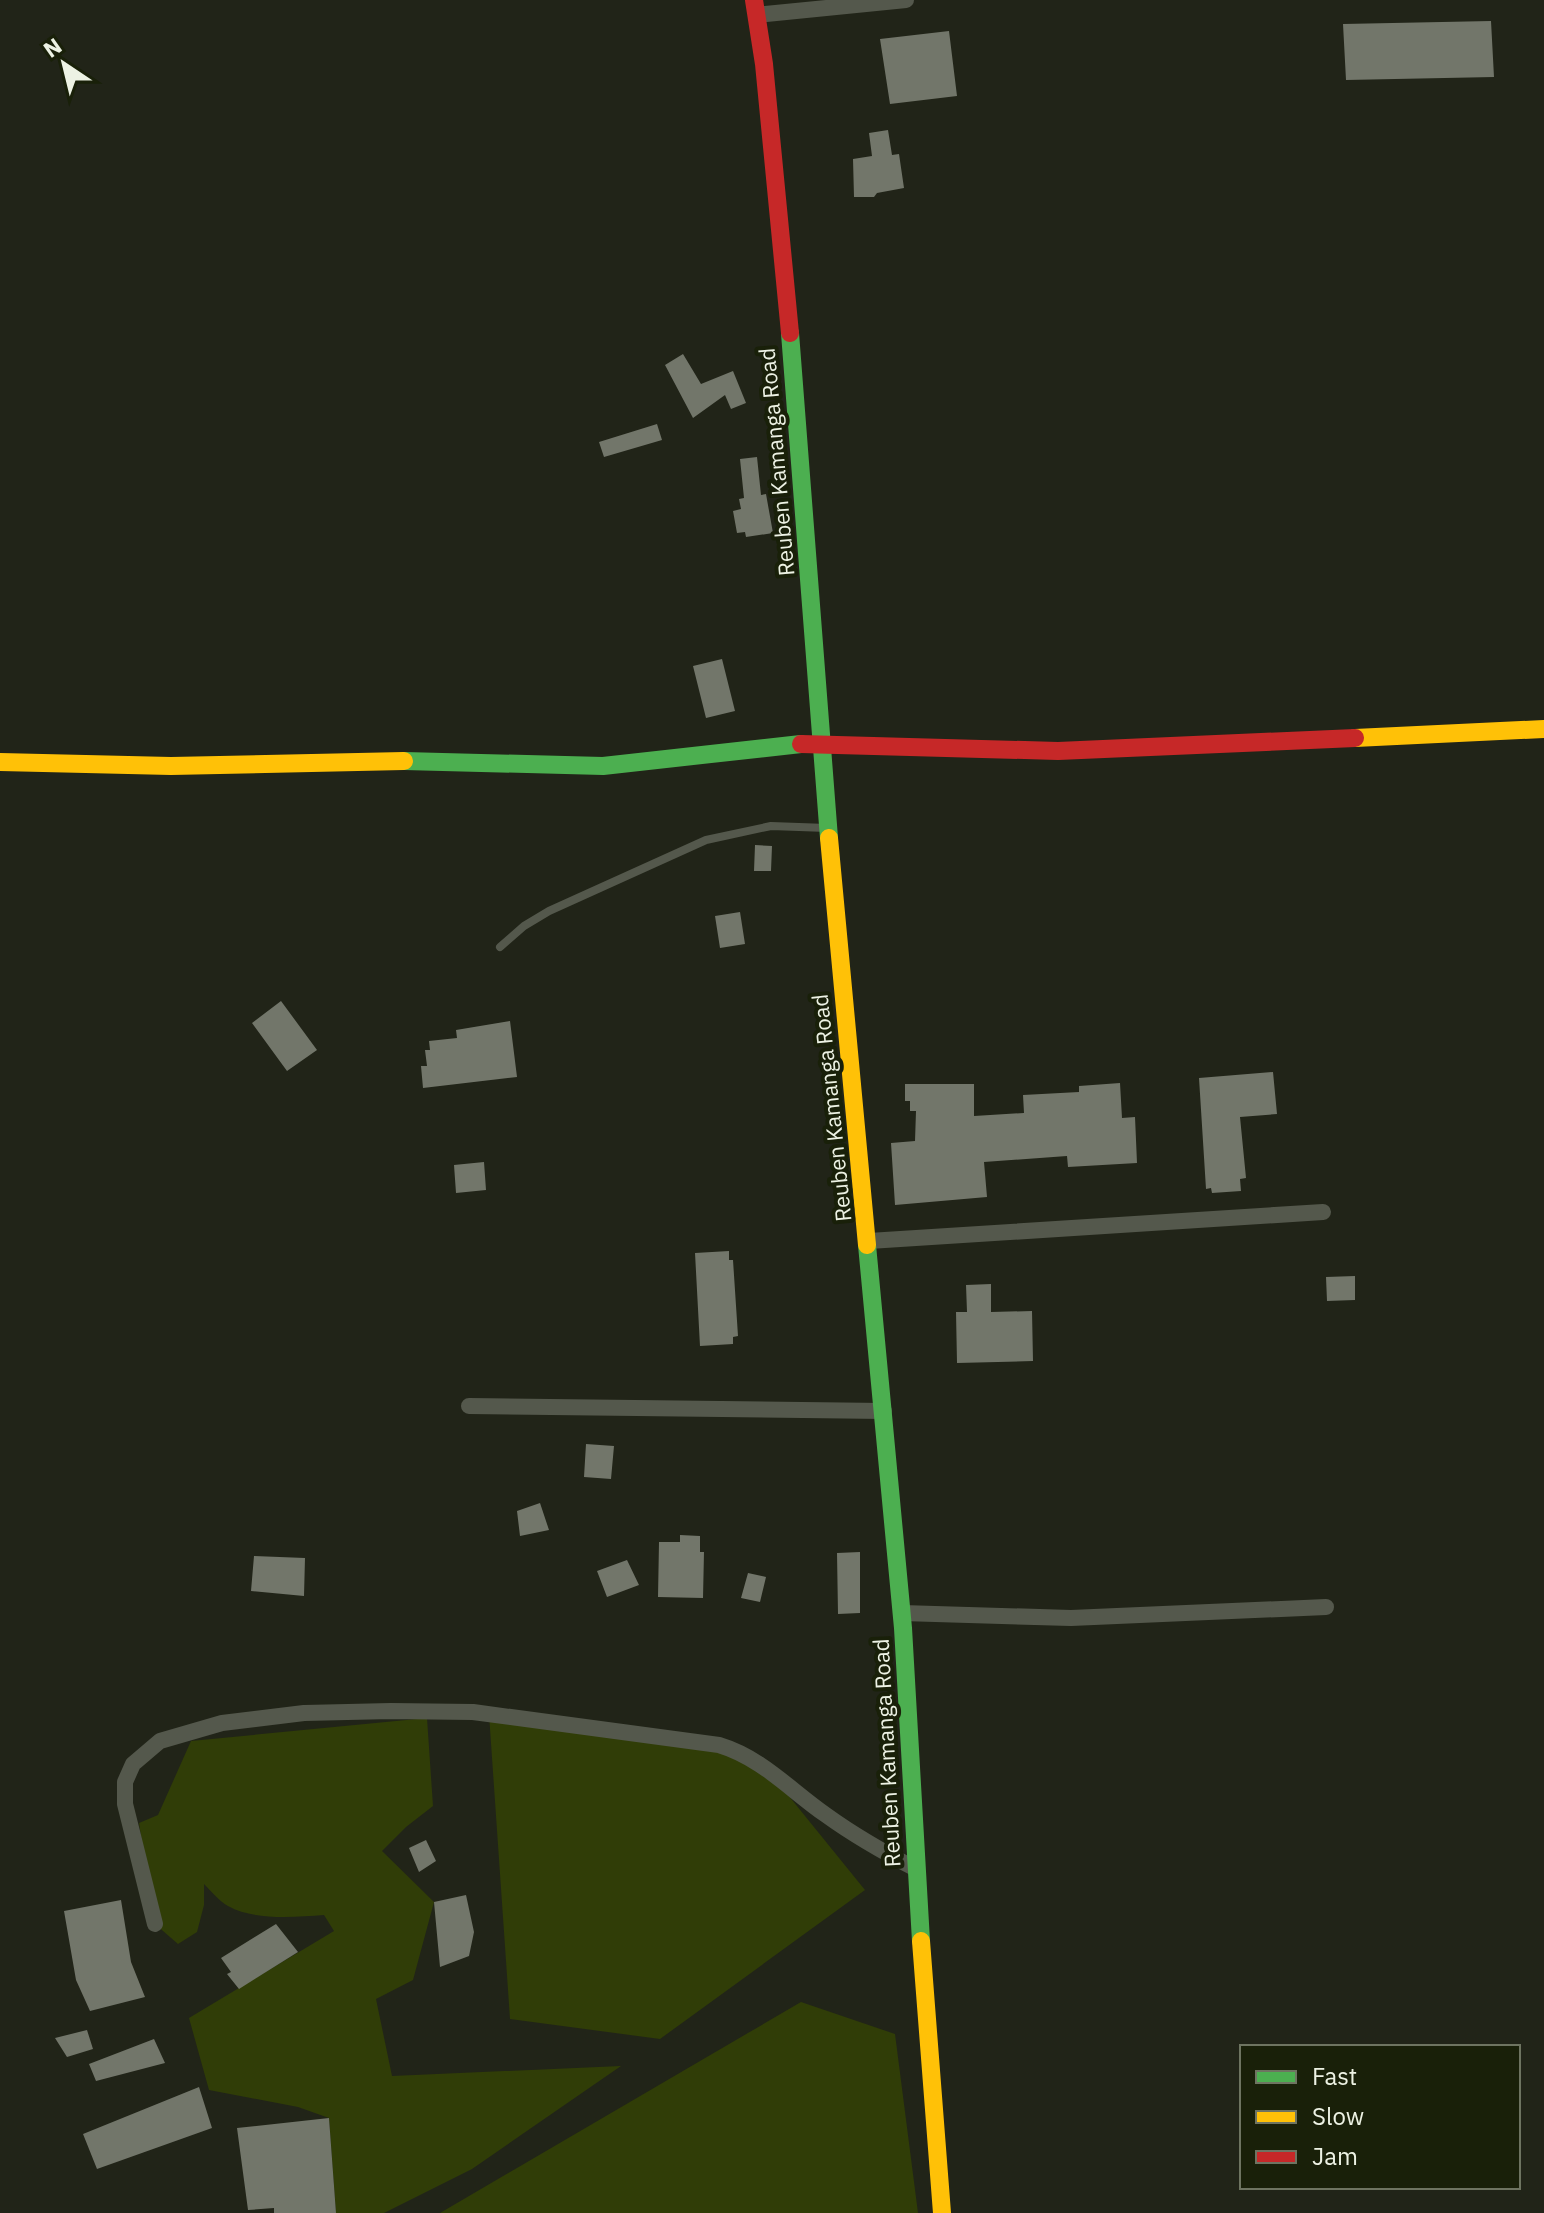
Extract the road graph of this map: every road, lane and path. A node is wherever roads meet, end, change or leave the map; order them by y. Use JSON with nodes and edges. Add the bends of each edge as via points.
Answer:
{"nodes":[{"id":1,"x":906,"y":0,"type":"edge"},
{"id":2,"x":755,"y":7,"type":"edge"},
{"id":3,"x":1544,"y":729,"type":"edge"},
{"id":4,"x":821,"y":742,"type":"junction"},
{"id":5,"x":0,"y":762,"type":"edge"},
{"id":6,"x":828,"y":828,"type":"junction"},
{"id":7,"x":500,"y":947,"type":"dead end"},
{"id":8,"x":1323,"y":1212,"type":"dead end"},
{"id":9,"x":869,"y":1241,"type":"junction"},
{"id":10,"x":469,"y":1406,"type":"dead end"},
{"id":11,"x":884,"y":1411,"type":"junction"},
{"id":12,"x":1326,"y":1607,"type":"dead end"},
{"id":13,"x":902,"y":1613,"type":"junction"},
{"id":14,"x":916,"y":1869,"type":"junction"},
{"id":15,"x":155,"y":1924,"type":"dead end"},
{"id":16,"x":942,"y":2213,"type":"edge"}],
"edges":[{"from":1,"to":2,"type":"street"},
{"from":2,"to":4,"type":"street","name":"Reuben Kamanga Road","via":[[803,462]]},
{"from":3,"to":4,"type":"street","via":[[1058,751]]},
{"from":4,"to":5,"type":"street","via":[[603,766]]},
{"from":4,"to":6,"type":"street","name":"Reuben Kamanga Road"},
{"from":6,"to":7,"type":"lane","via":[[771,826],[706,840],[549,911]]},
{"from":6,"to":9,"type":"street","name":"Reuben Kamanga Road"},
{"from":8,"to":9,"type":"street"},
{"from":9,"to":11,"type":"street","name":"Reuben Kamanga Road"},
{"from":10,"to":11,"type":"street"},
{"from":11,"to":13,"type":"street","name":"Reuben Kamanga Road"},
{"from":12,"to":13,"type":"street","via":[[1071,1618]]},
{"from":13,"to":14,"type":"street","name":"Reuben Kamanga Road"},
{"from":14,"to":15,"type":"street","via":[[824,1814],[742,1752],[719,1745],[473,1712],[304,1713],[222,1723],[160,1741],[133,1764],[125,1782],[125,1804]]},
{"from":14,"to":16,"type":"street","name":"Reuben Kamanga Road"}]}
